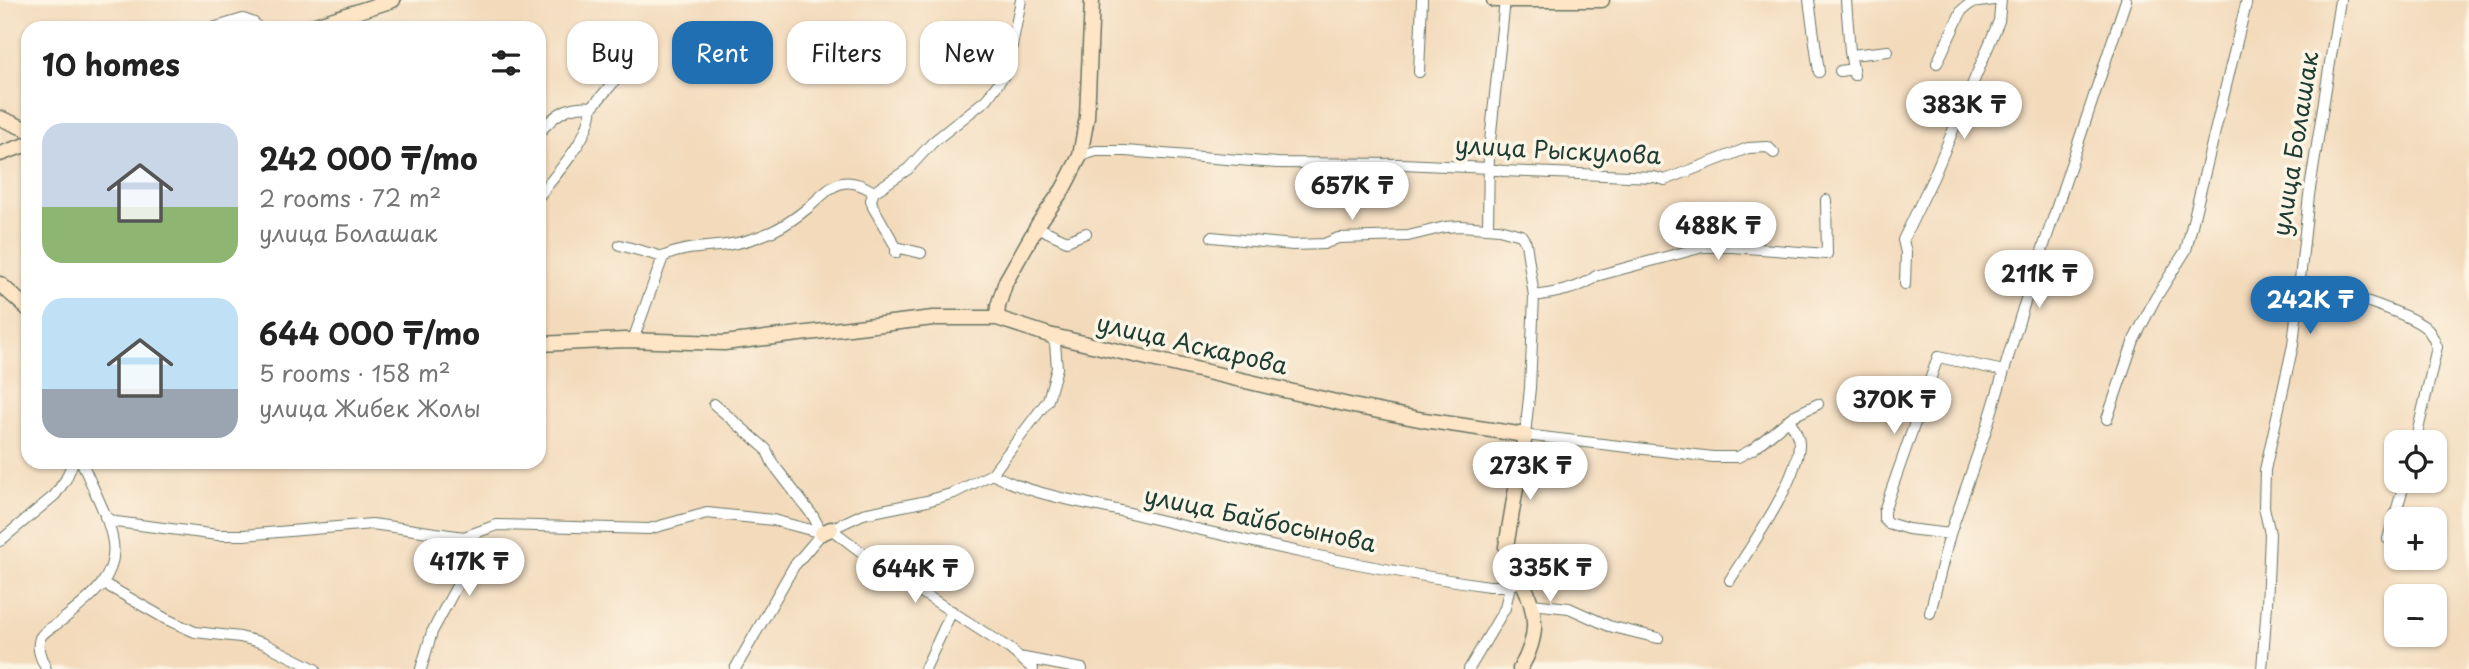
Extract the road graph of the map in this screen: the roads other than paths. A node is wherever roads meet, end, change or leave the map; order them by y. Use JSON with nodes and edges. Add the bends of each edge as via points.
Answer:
{"nodes":[{"id":1,"x":393,"y":0,"type":"edge"},
{"id":2,"x":1021,"y":0,"type":"edge"},
{"id":3,"x":1092,"y":0,"type":"edge"},
{"id":4,"x":1422,"y":0,"type":"edge"},
{"id":5,"x":1494,"y":0,"type":"edge"},
{"id":6,"x":1505,"y":0,"type":"edge"},
{"id":7,"x":1549,"y":0,"type":"edge"},
{"id":8,"x":1602,"y":0,"type":"edge"},
{"id":9,"x":1809,"y":0,"type":"edge"},
{"id":10,"x":1846,"y":0,"type":"edge"},
{"id":11,"x":1994,"y":0,"type":"edge"},
{"id":12,"x":2001,"y":0,"type":"edge"},
{"id":13,"x":2126,"y":0,"type":"edge"},
{"id":14,"x":2248,"y":0,"type":"edge"},
{"id":15,"x":2340,"y":0,"type":"edge"},
{"id":16,"x":328,"y":21,"type":"edge"},
{"id":17,"x":1888,"y":51,"type":"dead end"},
{"id":18,"x":1851,"y":55,"type":"junction"},
{"id":19,"x":1937,"y":63,"type":"dead end"},
{"id":20,"x":1840,"y":71,"type":"dead end"},
{"id":21,"x":1419,"y":72,"type":"dead end"},
{"id":22,"x":1819,"y":72,"type":"dead end"},
{"id":23,"x":612,"y":84,"type":"edge"},
{"id":24,"x":592,"y":107,"type":"junction"},
{"id":25,"x":0,"y":118,"type":"edge"},
{"id":26,"x":21,"y":127,"type":"edge"},
{"id":27,"x":546,"y":127,"type":"edge"},
{"id":28,"x":21,"y":146,"type":"edge"},
{"id":29,"x":21,"y":147,"type":"edge"},
{"id":30,"x":1774,"y":153,"type":"dead end"},
{"id":31,"x":0,"y":154,"type":"edge"},
{"id":32,"x":1080,"y":156,"type":"junction"},
{"id":33,"x":0,"y":160,"type":"edge"},
{"id":34,"x":1489,"y":168,"type":"junction"},
{"id":35,"x":546,"y":186,"type":"edge"},
{"id":36,"x":874,"y":192,"type":"junction"},
{"id":37,"x":1826,"y":200,"type":"dead end"},
{"id":38,"x":1037,"y":226,"type":"junction"},
{"id":39,"x":1488,"y":228,"type":"junction"},
{"id":40,"x":1086,"y":233,"type":"dead end"},
{"id":41,"x":1212,"y":237,"type":"dead end"},
{"id":42,"x":620,"y":245,"type":"dead end"},
{"id":43,"x":921,"y":253,"type":"dead end"},
{"id":44,"x":663,"y":257,"type":"junction"},
{"id":45,"x":2301,"y":282,"type":"junction"},
{"id":46,"x":0,"y":284,"type":"edge"},
{"id":47,"x":1905,"y":284,"type":"dead end"},
{"id":48,"x":1534,"y":296,"type":"junction"},
{"id":49,"x":21,"y":303,"type":"edge"},
{"id":50,"x":996,"y":318,"type":"junction"},
{"id":51,"x":1049,"y":335,"type":"junction"},
{"id":52,"x":633,"y":340,"type":"junction"},
{"id":53,"x":546,"y":344,"type":"edge"},
{"id":54,"x":2004,"y":372,"type":"junction"},
{"id":55,"x":714,"y":404,"type":"dead end"},
{"id":56,"x":1818,"y":404,"type":"dead end"},
{"id":57,"x":1788,"y":419,"type":"junction"},
{"id":58,"x":2107,"y":419,"type":"dead end"},
{"id":59,"x":2419,"y":430,"type":"edge"},
{"id":60,"x":1525,"y":435,"type":"junction"},
{"id":61,"x":70,"y":469,"type":"edge"},
{"id":62,"x":85,"y":469,"type":"edge"},
{"id":63,"x":992,"y":474,"type":"junction"},
{"id":64,"x":105,"y":517,"type":"junction"},
{"id":65,"x":826,"y":531,"type":"junction"},
{"id":66,"x":1950,"y":534,"type":"junction"},
{"id":67,"x":464,"y":537,"type":"junction"},
{"id":68,"x":0,"y":541,"type":"edge"},
{"id":69,"x":1516,"y":580,"type":"junction"},
{"id":70,"x":1730,"y":580,"type":"dead end"},
{"id":71,"x":103,"y":583,"type":"junction"},
{"id":72,"x":1532,"y":604,"type":"junction"},
{"id":73,"x":952,"y":611,"type":"junction"},
{"id":74,"x":1930,"y":613,"type":"dead end"},
{"id":75,"x":1658,"y":638,"type":"dead end"},
{"id":76,"x":1019,"y":656,"type":"junction"},
{"id":77,"x":46,"y":669,"type":"edge"},
{"id":78,"x":315,"y":669,"type":"edge"},
{"id":79,"x":421,"y":669,"type":"edge"},
{"id":80,"x":735,"y":669,"type":"edge"},
{"id":81,"x":925,"y":669,"type":"edge"},
{"id":82,"x":1033,"y":669,"type":"edge"},
{"id":83,"x":1082,"y":669,"type":"edge"},
{"id":84,"x":1469,"y":669,"type":"edge"},
{"id":85,"x":1520,"y":669,"type":"edge"},
{"id":86,"x":2262,"y":669,"type":"edge"}],
"edges":[{"from":1,"to":16,"type":"street"},
{"from":2,"to":36,"type":"street","via":[[1007,71],[987,99],[933,142],[908,169]]},
{"from":3,"to":32,"type":"street","via":[[1087,117]]},
{"from":4,"to":21,"type":"street"},
{"from":5,"to":6,"type":"street"},
{"from":6,"to":7,"type":"street"},
{"from":6,"to":34,"type":"street"},
{"from":7,"to":8,"type":"street"},
{"from":9,"to":22,"type":"street"},
{"from":10,"to":18,"type":"street"},
{"from":11,"to":19,"type":"street","via":[[1971,3],[1962,10]]},
{"from":12,"to":47,"type":"street","via":[[1999,21],[1903,240]]},
{"from":13,"to":54,"type":"street"},
{"from":14,"to":58,"type":"street","via":[[2186,250],[2134,340]]},
{"from":15,"to":45,"type":"street","name":"улица Болашак","via":[[2309,195]]},
{"from":17,"to":18,"type":"street"},
{"from":18,"to":20,"type":"street","via":[[1854,72]]},
{"from":23,"to":24,"type":"street"},
{"from":24,"to":27,"type":"street","via":[[560,112]]},
{"from":24,"to":35,"type":"street","via":[[583,135]]},
{"from":25,"to":26,"type":"street"},
{"from":28,"to":31,"type":"street"},
{"from":29,"to":33,"type":"street"},
{"from":30,"to":34,"type":"street","name":"улица Рыскулова","via":[[1768,147],[1748,148],[1665,180]]},
{"from":32,"to":34,"type":"street","name":"улица Рыскулова","via":[[1125,151],[1278,163]]},
{"from":32,"to":38,"type":"street"},
{"from":34,"to":39,"type":"street"},
{"from":36,"to":43,"type":"street","via":[[873,207],[896,250]]},
{"from":36,"to":44,"type":"street","via":[[860,184],[843,183],[773,231],[741,243]]},
{"from":37,"to":48,"type":"street","via":[[1827,254],[1703,247]]},
{"from":38,"to":40,"type":"street","via":[[1067,241]]},
{"from":38,"to":50,"type":"street","via":[[1006,281]]},
{"from":39,"to":41,"type":"street","via":[[1445,227],[1401,237],[1338,238],[1324,244]]},
{"from":39,"to":48,"type":"street","via":[[1521,235]]},
{"from":42,"to":44,"type":"street"},
{"from":44,"to":52,"type":"street"},
{"from":45,"to":59,"type":"street","via":[[2399,314],[2432,336],[2437,347]]},
{"from":45,"to":86,"type":"street","name":"улица Болашак","via":[[2293,345],[2265,470],[2264,507],[2270,534]]},
{"from":46,"to":49,"type":"street"},
{"from":48,"to":60,"type":"street"},
{"from":50,"to":51,"type":"street","name":"улица Аскарова"},
{"from":50,"to":52,"type":"street","name":"улица Аскарова","via":[[933,318],[724,343]]},
{"from":51,"to":60,"type":"street","name":"улица Аскарова","via":[[1353,406]]},
{"from":51,"to":63,"type":"street","via":[[1055,343],[1057,368],[1048,400]]},
{"from":52,"to":53,"type":"street","name":"улица Аскарова"},
{"from":54,"to":66,"type":"street"},
{"from":54,"to":66,"type":"street","via":[[1938,357],[1893,482],[1884,512],[1888,523]]},
{"from":55,"to":65,"type":"street","via":[[766,450]]},
{"from":56,"to":57,"type":"street","name":"улица Аскарова"},
{"from":57,"to":60,"type":"street","name":"улица Аскарова","via":[[1738,457]]},
{"from":57,"to":70,"type":"street","via":[[1799,442],[1796,460]]},
{"from":60,"to":69,"type":"street","via":[[1506,547]]},
{"from":61,"to":68,"type":"street","via":[[55,495]]},
{"from":62,"to":64,"type":"street"},
{"from":63,"to":65,"type":"street","via":[[954,493],[863,514]]},
{"from":63,"to":69,"type":"street","name":"улица Байбосынова","via":[[1058,496],[1227,537],[1450,581],[1489,586]]},
{"from":64,"to":67,"type":"street","via":[[218,535],[372,524]]},
{"from":64,"to":71,"type":"street","via":[[114,544],[111,570]]},
{"from":65,"to":67,"type":"street","via":[[707,513],[649,529],[497,525]]},
{"from":65,"to":73,"type":"street"},
{"from":65,"to":80,"type":"street","via":[[794,566]]},
{"from":66,"to":74,"type":"street"},
{"from":67,"to":79,"type":"street","via":[[473,551],[432,632]]},
{"from":69,"to":72,"type":"street"},
{"from":69,"to":84,"type":"street"},
{"from":71,"to":77,"type":"street","via":[[43,634],[39,653]]},
{"from":71,"to":78,"type":"street","via":[[195,632],[263,643]]},
{"from":72,"to":75,"type":"street","via":[[1569,608],[1609,626]]},
{"from":72,"to":85,"type":"street","via":[[1533,635]]},
{"from":73,"to":76,"type":"street"},
{"from":73,"to":81,"type":"street"},
{"from":76,"to":82,"type":"street"},
{"from":76,"to":83,"type":"street"}]}
